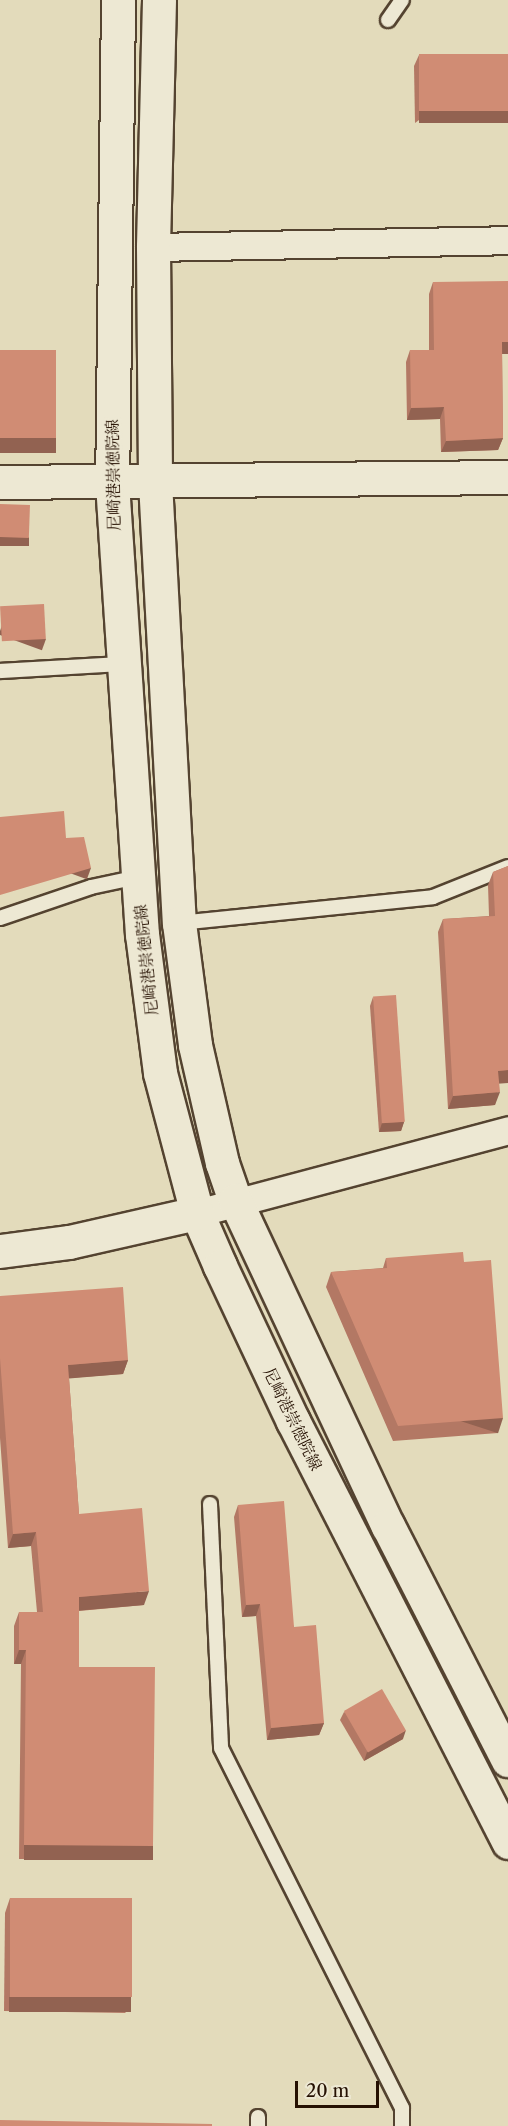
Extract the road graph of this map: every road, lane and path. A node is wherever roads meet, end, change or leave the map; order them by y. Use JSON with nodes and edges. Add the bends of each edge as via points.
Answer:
{"nodes":[{"id":1,"x":118,"y":0,"type":"edge"},
{"id":2,"x":159,"y":0,"type":"edge"},
{"id":3,"x":402,"y":0,"type":"edge"},
{"id":4,"x":388,"y":20,"type":"dead end"},
{"id":5,"x":508,"y":240,"type":"edge"},
{"id":6,"x":153,"y":247,"type":"junction"},
{"id":7,"x":508,"y":477,"type":"edge"},
{"id":8,"x":0,"y":482,"type":"edge"},
{"id":9,"x":154,"y":482,"type":"junction"},
{"id":10,"x":112,"y":483,"type":"junction"},
{"id":11,"x":123,"y":664,"type":"junction"},
{"id":12,"x":0,"y":671,"type":"edge"},
{"id":13,"x":508,"y":867,"type":"edge"},
{"id":14,"x":138,"y":877,"type":"junction"},
{"id":15,"x":0,"y":918,"type":"edge"},
{"id":16,"x":179,"y":923,"type":"junction"},
{"id":17,"x":508,"y":1130,"type":"edge"},
{"id":18,"x":235,"y":1200,"type":"junction"},
{"id":19,"x":197,"y":1213,"type":"junction"},
{"id":20,"x":0,"y":1251,"type":"edge"},
{"id":21,"x":210,"y":1504,"type":"dead end"},
{"id":22,"x":508,"y":1760,"type":"edge"},
{"id":23,"x":508,"y":1842,"type":"edge"},
{"id":24,"x":402,"y":2126,"type":"edge"}],
"edges":[{"from":1,"to":10,"type":"main road","name":"尼崎港崇徳院線"},
{"from":2,"to":6,"type":"main road"},
{"from":3,"to":4,"type":"lane"},
{"from":5,"to":6,"type":"street"},
{"from":6,"to":9,"type":"main road"},
{"from":7,"to":9,"type":"main road"},
{"from":8,"to":10,"type":"main road"},
{"from":9,"to":10,"type":"main road"},
{"from":9,"to":16,"type":"main road"},
{"from":10,"to":11,"type":"main road","name":"尼崎港崇徳院線"},
{"from":11,"to":12,"type":"lane"},
{"from":11,"to":14,"type":"main road","name":"尼崎港崇徳院線"},
{"from":13,"to":16,"type":"lane","via":[[433,897]]},
{"from":14,"to":15,"type":"lane","via":[[91,887]]},
{"from":14,"to":19,"type":"main road","name":"尼崎港崇徳院線","via":[[147,992],[159,1072]]},
{"from":16,"to":18,"type":"main road","via":[[195,1045],[222,1163]]},
{"from":17,"to":18,"type":"street"},
{"from":18,"to":19,"type":"street"},
{"from":18,"to":22,"type":"main road","via":[[388,1526]]},
{"from":19,"to":20,"type":"main road","via":[[81,1240]]},
{"from":19,"to":23,"type":"main road","name":"尼崎港崇徳院線","via":[[293,1421]]},
{"from":21,"to":24,"type":"lane","via":[[221,1748],[402,2108]]}]}
